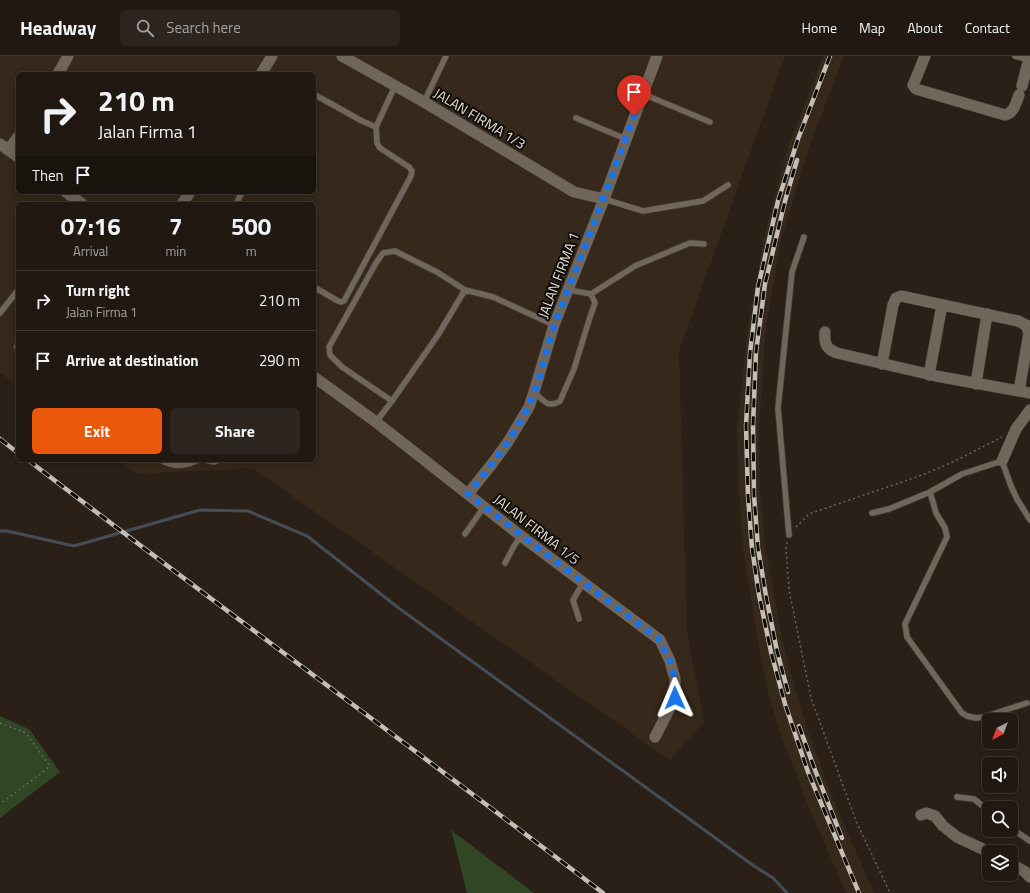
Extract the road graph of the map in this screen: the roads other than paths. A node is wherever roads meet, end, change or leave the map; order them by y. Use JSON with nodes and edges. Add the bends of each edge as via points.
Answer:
{"nodes":[{"id":1,"x":68,"y":56,"type":"edge"},
{"id":2,"x":272,"y":56,"type":"edge"},
{"id":3,"x":342,"y":56,"type":"edge"},
{"id":4,"x":446,"y":56,"type":"edge"},
{"id":5,"x":657,"y":56,"type":"edge"},
{"id":6,"x":925,"y":56,"type":"edge"},
{"id":7,"x":1015,"y":56,"type":"edge"},
{"id":8,"x":1030,"y":60,"type":"edge"},
{"id":9,"x":59,"y":72,"type":"edge"},
{"id":10,"x":262,"y":72,"type":"edge"},
{"id":11,"x":395,"y":86,"type":"junction"},
{"id":12,"x":643,"y":94,"type":"junction"},
{"id":13,"x":316,"y":96,"type":"edge"},
{"id":14,"x":424,"y":102,"type":"junction"},
{"id":15,"x":576,"y":118,"type":"dead end"},
{"id":16,"x":710,"y":122,"type":"dead end"},
{"id":17,"x":376,"y":127,"type":"junction"},
{"id":18,"x":16,"y":138,"type":"edge"},
{"id":19,"x":626,"y":139,"type":"junction"},
{"id":20,"x":4,"y":147,"type":"edge"},
{"id":21,"x":16,"y":156,"type":"edge"},
{"id":22,"x":728,"y":186,"type":"dead end"},
{"id":23,"x":69,"y":194,"type":"edge"},
{"id":24,"x":604,"y":199,"type":"junction"},
{"id":25,"x":79,"y":202,"type":"edge"},
{"id":26,"x":804,"y":237,"type":"dead end"},
{"id":27,"x":704,"y":244,"type":"dead end"},
{"id":28,"x":316,"y":288,"type":"edge"},
{"id":29,"x":465,"y":290,"type":"junction"},
{"id":30,"x":569,"y":290,"type":"junction"},
{"id":31,"x":16,"y":293,"type":"edge"},
{"id":32,"x":590,"y":294,"type":"junction"},
{"id":33,"x":942,"y":305,"type":"junction"},
{"id":34,"x":0,"y":313,"type":"edge"},
{"id":35,"x":987,"y":314,"type":"junction"},
{"id":36,"x":554,"y":325,"type":"junction"},
{"id":37,"x":825,"y":332,"type":"dead end"},
{"id":38,"x":882,"y":364,"type":"junction"},
{"id":39,"x":929,"y":375,"type":"junction"},
{"id":40,"x":316,"y":378,"type":"edge"},
{"id":41,"x":976,"y":384,"type":"junction"},
{"id":42,"x":534,"y":392,"type":"junction"},
{"id":43,"x":1024,"y":392,"type":"edge"},
{"id":44,"x":392,"y":401,"type":"junction"},
{"id":45,"x":1030,"y":410,"type":"edge"},
{"id":46,"x":376,"y":422,"type":"junction"},
{"id":47,"x":1002,"y":461,"type":"junction"},
{"id":48,"x":166,"y":462,"type":"edge"},
{"id":49,"x":194,"y":462,"type":"edge"},
{"id":50,"x":930,"y":492,"type":"junction"},
{"id":51,"x":468,"y":494,"type":"junction"},
{"id":52,"x":484,"y":507,"type":"junction"},
{"id":53,"x":872,"y":513,"type":"dead end"},
{"id":54,"x":1030,"y":520,"type":"edge"},
{"id":55,"x":465,"y":534,"type":"dead end"},
{"id":56,"x":789,"y":535,"type":"road end"},
{"id":57,"x":521,"y":536,"type":"junction"},
{"id":58,"x":505,"y":563,"type":"dead end"},
{"id":59,"x":583,"y":583,"type":"junction"},
{"id":60,"x":579,"y":619,"type":"dead end"},
{"id":61,"x":1027,"y":704,"type":"dead end"},
{"id":62,"x":655,"y":737,"type":"dead end"},
{"id":63,"x":957,"y":797,"type":"dead end"},
{"id":64,"x":982,"y":806,"type":"edge"},
{"id":65,"x":921,"y":815,"type":"dead end"},
{"id":66,"x":1018,"y":833,"type":"edge"},
{"id":67,"x":1030,"y":841,"type":"edge"},
{"id":68,"x":982,"y":849,"type":"edge"},
{"id":69,"x":1018,"y":868,"type":"edge"},
{"id":70,"x":1030,"y":877,"type":"edge"}],
"edges":[{"from":1,"to":9,"type":"street"},
{"from":2,"to":10,"type":"street"},
{"from":3,"to":11,"type":"street","name":"JALAN FIRMA 1/3"},
{"from":4,"to":14,"type":"lane"},
{"from":5,"to":12,"type":"street","name":"JALAN FIRMA 1"},
{"from":6,"to":8,"type":"street","via":[[913,85],[916,89],[1005,115],[1013,110]]},
{"from":7,"to":8,"type":"lane"},
{"from":11,"to":14,"type":"street","name":"JALAN FIRMA 1/3"},
{"from":11,"to":17,"type":"lane"},
{"from":12,"to":16,"type":"lane"},
{"from":12,"to":19,"type":"street","name":"JALAN FIRMA 1"},
{"from":13,"to":17,"type":"lane"},
{"from":14,"to":24,"type":"street","name":"JALAN FIRMA 1/3","via":[[574,192]]},
{"from":15,"to":19,"type":"lane"},
{"from":17,"to":28,"type":"lane","via":[[377,143],[380,148],[409,167],[412,171],[411,176],[344,301],[338,301]]},
{"from":18,"to":20,"type":"street"},
{"from":19,"to":24,"type":"street","name":"JALAN FIRMA 1"},
{"from":20,"to":21,"type":"street"},
{"from":22,"to":24,"type":"lane","via":[[703,201],[643,211]]},
{"from":23,"to":25,"type":"street"},
{"from":24,"to":30,"type":"street","name":"JALAN FIRMA 1"},
{"from":26,"to":56,"type":"lane","via":[[792,272],[778,408]]},
{"from":27,"to":32,"type":"lane","via":[[690,243],[635,266]]},
{"from":29,"to":36,"type":"lane","via":[[493,297]]},
{"from":29,"to":44,"type":"lane","via":[[438,335]]},
{"from":29,"to":44,"type":"lane","via":[[437,272],[395,251],[383,253],[376,263],[329,347],[330,355],[342,367]]},
{"from":30,"to":32,"type":"lane"},
{"from":30,"to":36,"type":"street","name":"JALAN FIRMA 1"},
{"from":31,"to":34,"type":"lane"},
{"from":32,"to":42,"type":"lane","via":[[595,303],[574,369],[560,401],[556,404],[547,404]]},
{"from":33,"to":35,"type":"street"},
{"from":33,"to":38,"type":"street","via":[[901,296],[896,298]]},
{"from":33,"to":39,"type":"street"},
{"from":35,"to":41,"type":"street"},
{"from":35,"to":43,"type":"street","via":[[1026,325],[1029,333]]},
{"from":36,"to":42,"type":"street","name":"JALAN FIRMA 1"},
{"from":37,"to":38,"type":"street","via":[[826,344],[833,352]]},
{"from":38,"to":39,"type":"street"},
{"from":39,"to":41,"type":"street"},
{"from":40,"to":46,"type":"street","name":"JALAN FIRMA 1/5"},
{"from":41,"to":43,"type":"street"},
{"from":42,"to":51,"type":"street","name":"JALAN FIRMA 1","via":[[529,407],[508,442]]},
{"from":44,"to":46,"type":"lane"},
{"from":45,"to":47,"type":"street","via":[[1016,430]]},
{"from":46,"to":51,"type":"street","name":"JALAN FIRMA 1/5"},
{"from":47,"to":50,"type":"lane","via":[[962,474]]},
{"from":47,"to":54,"type":"lane","via":[[1017,499]]},
{"from":48,"to":49,"type":"lane","via":[[175,466]]},
{"from":50,"to":53,"type":"lane","via":[[889,509]]},
{"from":50,"to":61,"type":"lane","via":[[947,537],[905,624],[907,637],[962,713],[967,716],[976,718]]},
{"from":51,"to":52,"type":"street","name":"JALAN FIRMA 1/5"},
{"from":52,"to":55,"type":"lane"},
{"from":52,"to":57,"type":"street","name":"JALAN FIRMA 1/5"},
{"from":57,"to":58,"type":"lane"},
{"from":57,"to":59,"type":"street","name":"JALAN FIRMA 1/5"},
{"from":59,"to":60,"type":"lane","via":[[573,600]]},
{"from":59,"to":62,"type":"street","name":"JALAN FIRMA 1/5","via":[[660,640],[670,661],[675,679],[675,698]]},
{"from":63,"to":64,"type":"lane","via":[[974,799]]},
{"from":65,"to":68,"type":"street","via":[[926,813],[935,816],[957,837]]},
{"from":66,"to":67,"type":"lane"},
{"from":69,"to":70,"type":"street"}]}
